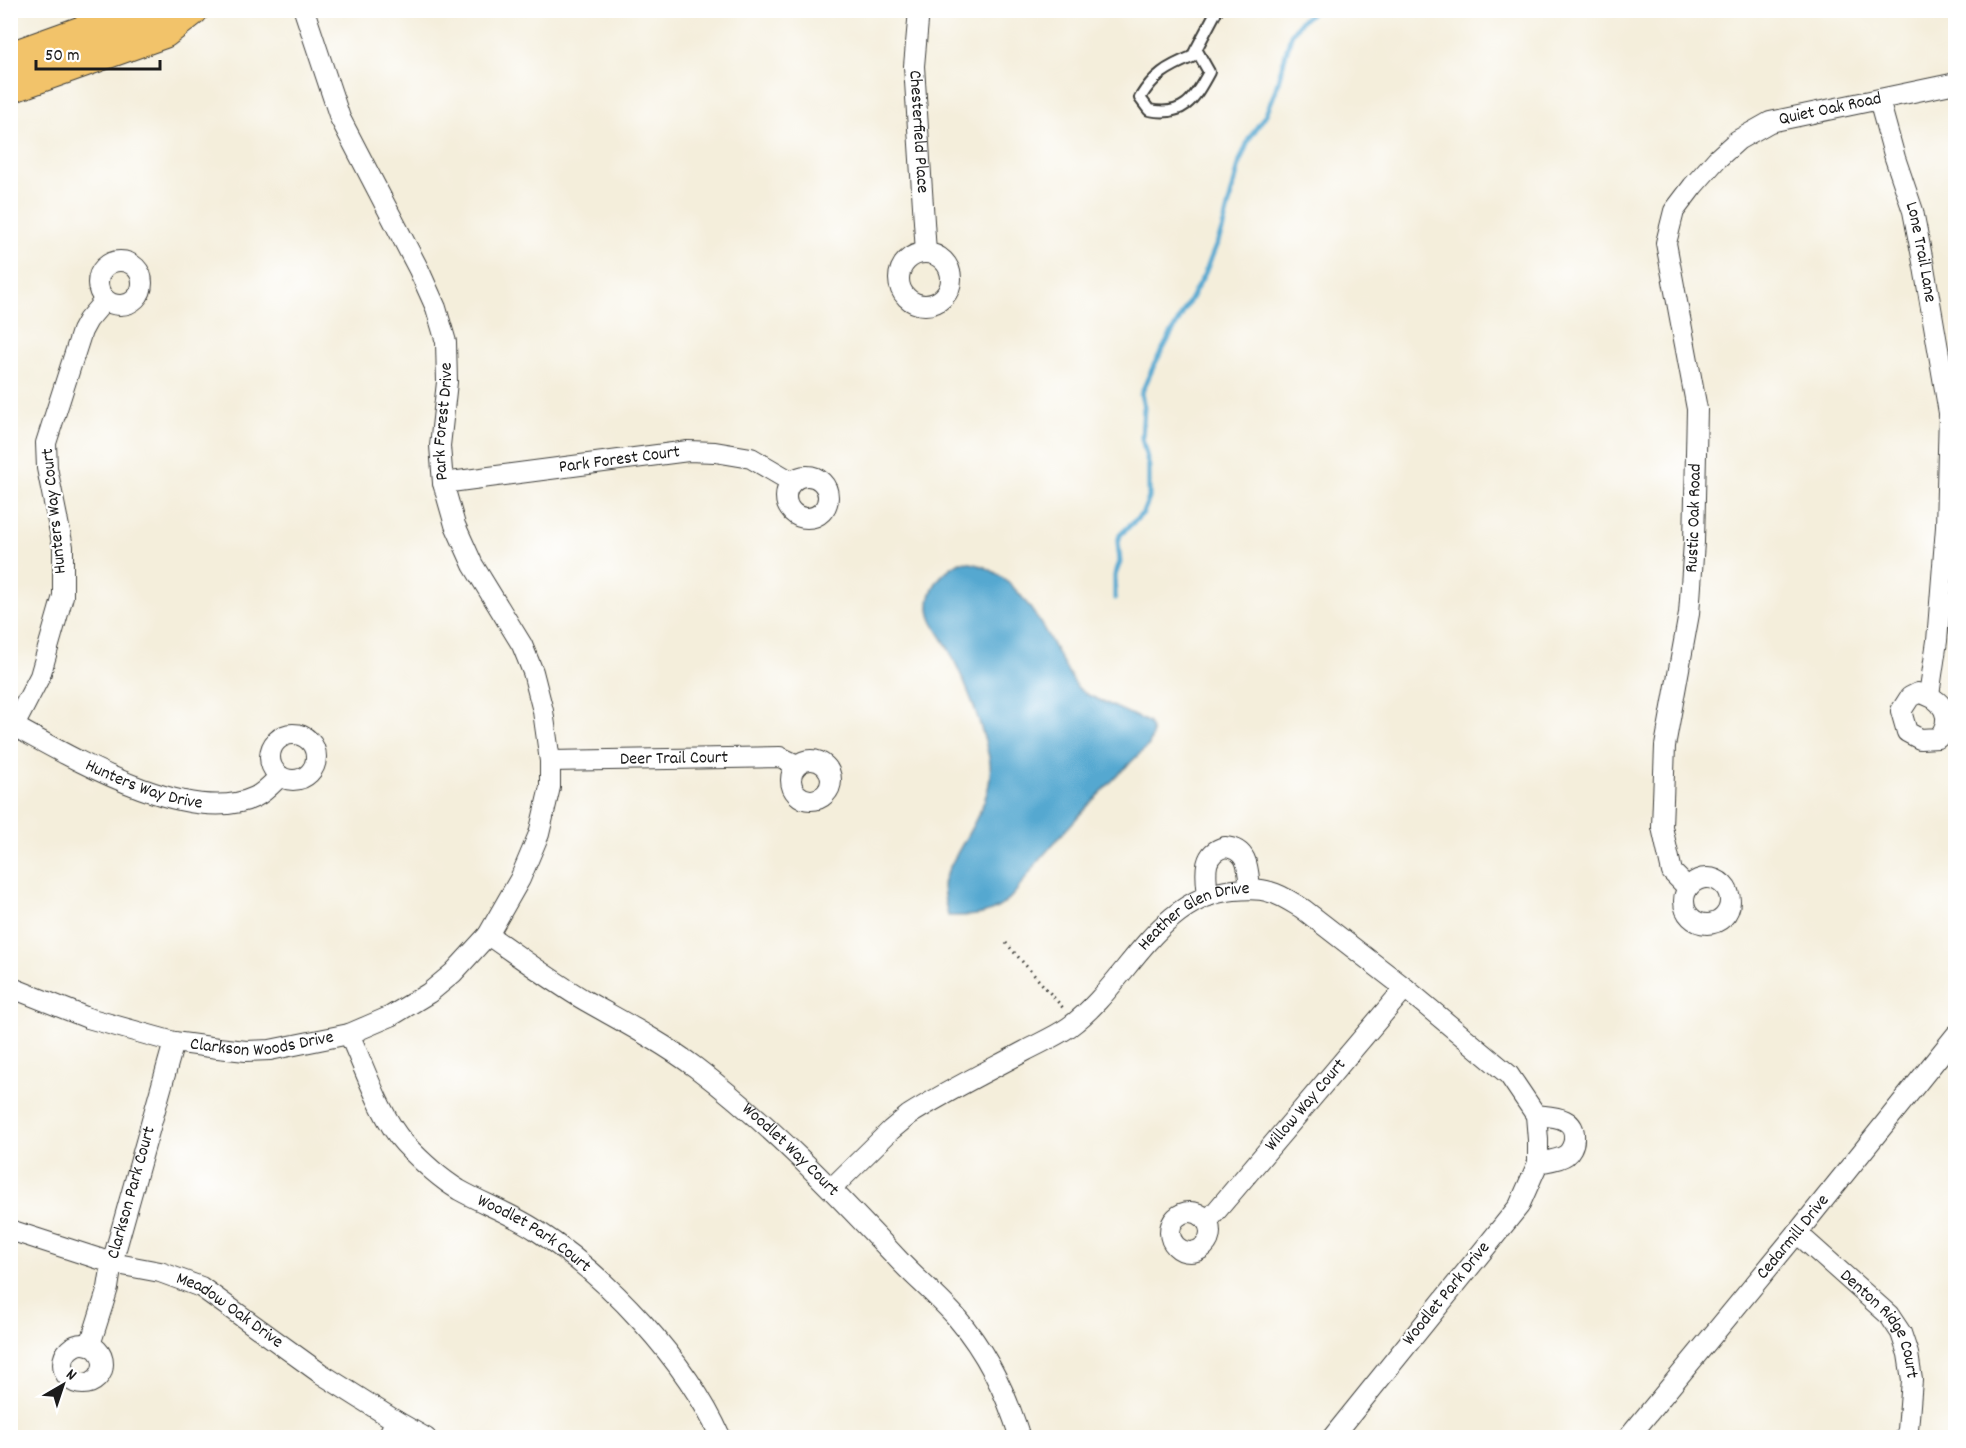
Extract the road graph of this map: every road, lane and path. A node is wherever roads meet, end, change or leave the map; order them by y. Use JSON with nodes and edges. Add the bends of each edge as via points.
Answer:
{"nodes":[{"id":1,"x":144,"y":10,"type":"edge"},
{"id":2,"x":192,"y":10,"type":"edge"},
{"id":3,"x":304,"y":10,"type":"edge"},
{"id":4,"x":919,"y":10,"type":"edge"},
{"id":5,"x":1217,"y":10,"type":"edge"},
{"id":6,"x":1196,"y":49,"type":"junction"},
{"id":7,"x":10,"y":58,"type":"edge"},
{"id":8,"x":1956,"y":83,"type":"edge"},
{"id":9,"x":10,"y":87,"type":"edge"},
{"id":10,"x":1879,"y":100,"type":"junction"},
{"id":11,"x":1717,"y":159,"type":"joint"},
{"id":12,"x":926,"y":253,"type":"dead end"},
{"id":13,"x":105,"y":300,"type":"dead end"},
{"id":14,"x":1952,"y":413,"type":"edge"},
{"id":15,"x":792,"y":482,"type":"dead end"},
{"id":16,"x":443,"y":483,"type":"junction"},
{"id":17,"x":1929,"y":695,"type":"dead end"},
{"id":18,"x":12,"y":725,"type":"edge"},
{"id":19,"x":550,"y":761,"type":"junction"},
{"id":20,"x":797,"y":765,"type":"dead end"},
{"id":21,"x":280,"y":776,"type":"dead end"},
{"id":22,"x":1688,"y":888,"type":"dead end"},
{"id":23,"x":1250,"y":889,"type":"junction"},
{"id":24,"x":1208,"y":896,"type":"junction"},
{"id":25,"x":488,"y":935,"type":"junction"},
{"id":26,"x":1006,"y":943,"type":"dead end"},
{"id":27,"x":10,"y":987,"type":"edge"},
{"id":28,"x":1405,"y":988,"type":"junction"},
{"id":29,"x":1064,"y":1009,"type":"dead end"},
{"id":30,"x":349,"y":1034,"type":"junction"},
{"id":31,"x":1956,"y":1035,"type":"edge"},
{"id":32,"x":174,"y":1042,"type":"junction"},
{"id":33,"x":1536,"y":1115,"type":"junction"},
{"id":34,"x":1538,"y":1140,"type":"joint"},
{"id":35,"x":1539,"y":1163,"type":"junction"},
{"id":36,"x":831,"y":1188,"type":"junction"},
{"id":37,"x":1207,"y":1222,"type":"dead end"},
{"id":38,"x":10,"y":1230,"type":"edge"},
{"id":39,"x":1797,"y":1233,"type":"junction"},
{"id":40,"x":112,"y":1263,"type":"junction"},
{"id":41,"x":90,"y":1345,"type":"dead end"},
{"id":42,"x":392,"y":1429,"type":"edge"},
{"id":43,"x":426,"y":1437,"type":"edge"},
{"id":44,"x":721,"y":1437,"type":"edge"},
{"id":45,"x":1020,"y":1437,"type":"edge"},
{"id":46,"x":1332,"y":1437,"type":"edge"},
{"id":47,"x":1628,"y":1437,"type":"edge"},
{"id":48,"x":1905,"y":1437,"type":"edge"}],
"edges":[{"from":1,"to":7,"type":"main road"},
{"from":2,"to":9,"type":"main road","via":[[164,33]]},
{"from":3,"to":16,"type":"street","name":"Park Forest Drive","via":[[340,118],[419,270],[446,342],[440,446]]},
{"from":4,"to":12,"type":"street","name":"Chesterfield Place","via":[[914,66]]},
{"from":5,"to":6,"type":"lane"},
{"from":6,"to":6,"type":"lane","via":[[1192,57],[1166,68],[1148,84],[1140,98],[1149,110],[1165,113],[1180,109],[1200,88],[1209,72]]},
{"from":8,"to":10,"type":"street","name":"Quiet Oak Road"},
{"from":10,"to":11,"type":"street","name":"Quiet Oak Road","via":[[1770,123],[1738,140]]},
{"from":10,"to":14,"type":"street","name":"Lone Trail Lane","via":[[1913,211]]},
{"from":11,"to":22,"type":"street","name":"Rustic Oak Road","via":[[1674,211],[1666,243],[1697,409],[1689,614],[1665,746],[1662,810],[1672,872]]},
{"from":13,"to":18,"type":"street","name":"Hunters Way Court","via":[[82,331],[46,443],[47,468],[63,547],[63,596],[40,676]]},
{"from":14,"to":17,"type":"street","name":"Lone Trail Lane","via":[[1937,641]]},
{"from":15,"to":16,"type":"street","name":"Park Forest Court","via":[[752,458],[688,451]]},
{"from":16,"to":19,"type":"street","name":"Park Forest Drive","via":[[455,525],[473,565],[522,645],[543,711]]},
{"from":18,"to":21,"type":"street","name":"Hunters Way Drive","via":[[111,776],[196,803],[239,802],[258,796]]},
{"from":19,"to":20,"type":"street","name":"Deer Trail Court","via":[[780,757]]},
{"from":19,"to":25,"type":"street","name":"Park Forest Drive","via":[[550,787],[531,856]]},
{"from":23,"to":24,"type":"street","name":"Heather Glen Drive"},
{"from":23,"to":24,"type":"street","via":[[1246,859],[1239,850],[1225,847],[1207,860]]},
{"from":23,"to":28,"type":"street","name":"Heather Glen Drive","via":[[1270,891],[1303,909]]},
{"from":24,"to":36,"type":"street","name":"Heather Glen Drive","via":[[1173,917],[1069,1028],[909,1115]]},
{"from":25,"to":30,"type":"street","name":"Clarkson Woods Drive","via":[[429,993],[392,1016]]},
{"from":25,"to":36,"type":"street","name":"Woodlet Way Court","via":[[693,1066],[767,1126]]},
{"from":26,"to":29,"type":"path"},
{"from":27,"to":32,"type":"street","name":"Clarkson Woods Drive","via":[[88,1018]]},
{"from":28,"to":33,"type":"street","name":"Heather Glen Drive","via":[[1509,1075]]},
{"from":28,"to":37,"type":"street","name":"Willow Way Court"},
{"from":30,"to":32,"type":"street","name":"Clarkson Woods Drive","via":[[292,1047],[246,1051]]},
{"from":30,"to":44,"type":"street","name":"Woodlet Park Court","via":[[386,1116],[402,1141],[457,1188],[552,1241],[616,1296],[682,1373]]},
{"from":31,"to":39,"type":"street","name":"Cedarmill Drive"},
{"from":32,"to":40,"type":"street","name":"Clarkson Park Court"},
{"from":33,"to":34,"type":"street","name":"Heather Glen Drive"},
{"from":33,"to":35,"type":"street","via":[[1559,1117],[1574,1131],[1572,1147],[1564,1156]]},
{"from":34,"to":35,"type":"street","name":"Woodlet Park Drive"},
{"from":35,"to":46,"type":"street","name":"Woodlet Park Drive","via":[[1519,1206]]},
{"from":36,"to":45,"type":"street","name":"Woodlet Way Court","via":[[976,1341]]},
{"from":38,"to":40,"type":"street","name":"Meadow Oak Drive"},
{"from":39,"to":47,"type":"street","name":"Cedarmill Drive"},
{"from":39,"to":48,"type":"street","name":"Denton Ridge Court","via":[[1889,1315],[1901,1334],[1912,1380]]},
{"from":40,"to":41,"type":"street","name":"Clarkson Park Court"},
{"from":40,"to":42,"type":"street","name":"Meadow Oak Drive","via":[[160,1272],[201,1287]]},
{"from":42,"to":43,"type":"street","name":"Meadow Oak Drive"}]}
